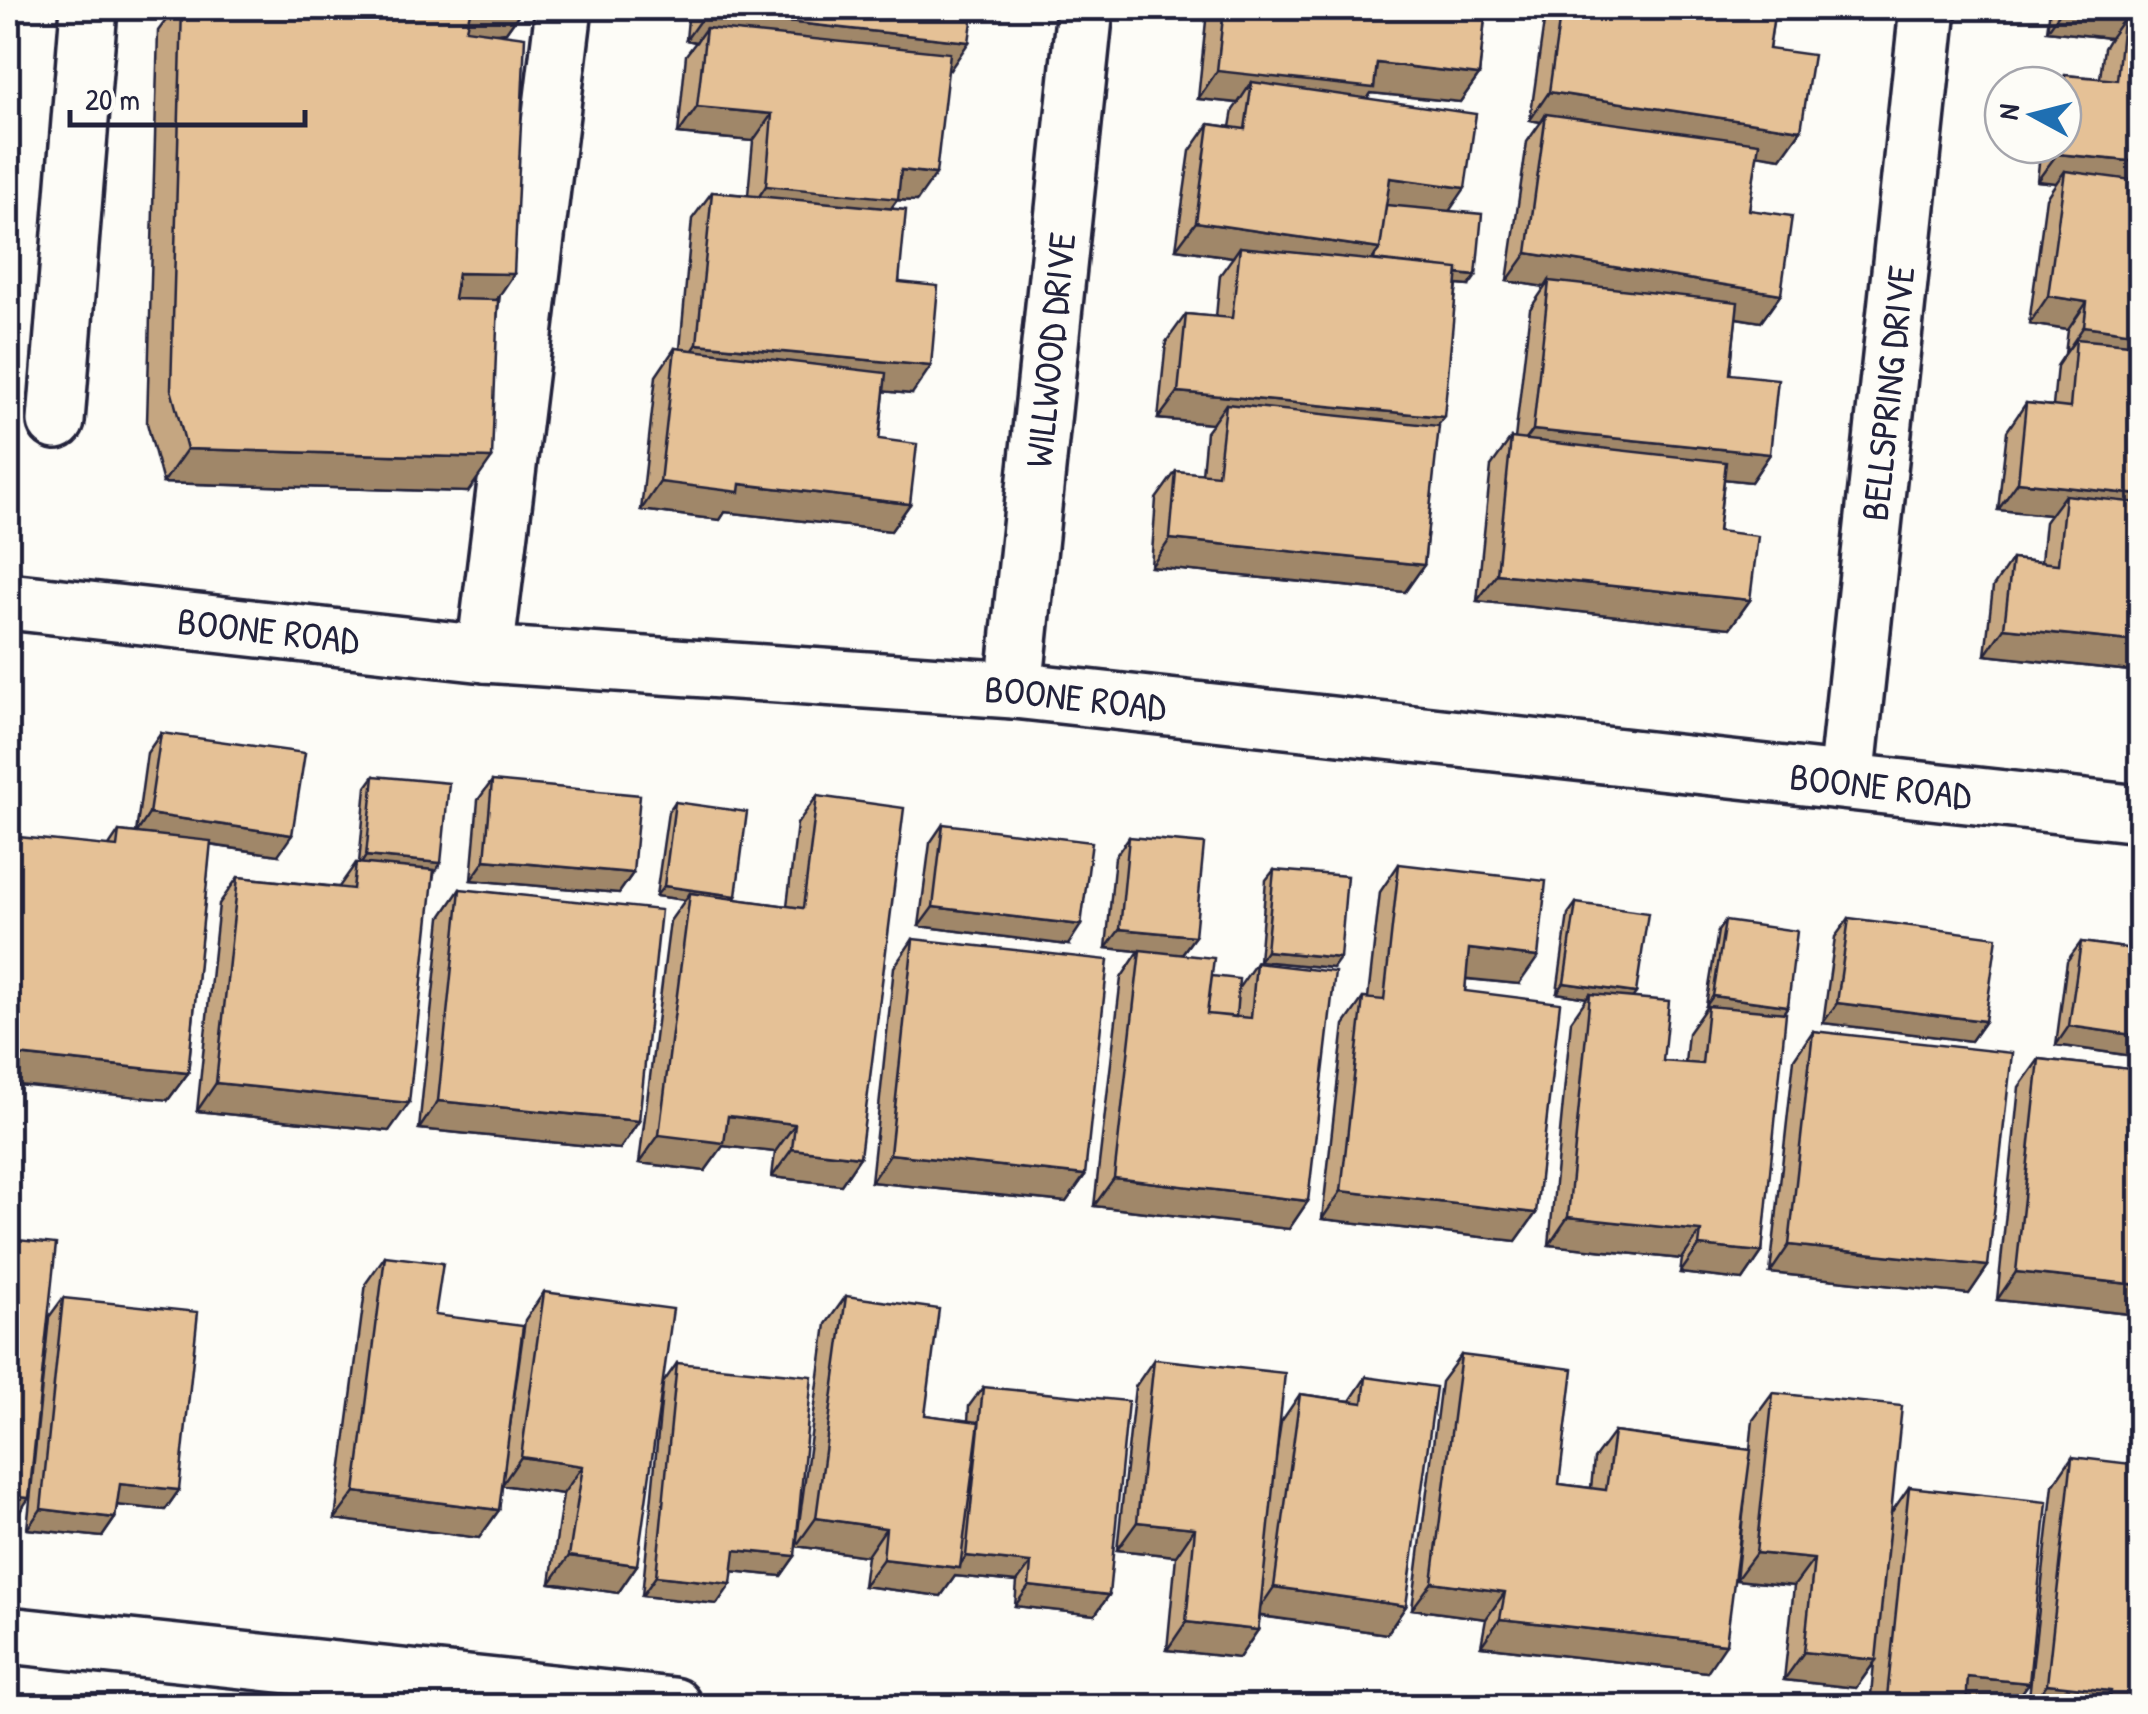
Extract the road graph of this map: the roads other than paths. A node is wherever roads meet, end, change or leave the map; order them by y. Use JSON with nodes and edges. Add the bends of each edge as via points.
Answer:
{"nodes":[{"id":1,"x":89,"y":8,"type":"edge"},
{"id":2,"x":564,"y":8,"type":"edge"},
{"id":3,"x":1085,"y":8,"type":"edge"},
{"id":4,"x":1928,"y":8,"type":"edge"},
{"id":5,"x":56,"y":421,"type":"dead end"},
{"id":6,"x":8,"y":600,"type":"edge"},
{"id":7,"x":485,"y":654,"type":"junction"},
{"id":8,"x":1014,"y":690,"type":"junction"},
{"id":9,"x":1846,"y":781,"type":"junction"},
{"id":10,"x":2140,"y":814,"type":"edge"},
{"id":11,"x":8,"y":1634,"type":"edge"},
{"id":12,"x":673,"y":1706,"type":"edge"}],
"edges":[{"from":1,"to":5,"type":"street"},
{"from":2,"to":7,"type":"street"},
{"from":3,"to":8,"type":"street","name":"WILLWOOD DRIVE"},
{"from":4,"to":9,"type":"street","name":"BELLSPRING DRIVE"},
{"from":6,"to":7,"type":"street","name":"BOONE ROAD"},
{"from":7,"to":8,"type":"street","name":"BOONE ROAD"},
{"from":8,"to":9,"type":"street","name":"BOONE ROAD"},
{"from":9,"to":10,"type":"street","name":"BOONE ROAD"},
{"from":11,"to":12,"type":"street"}]}
